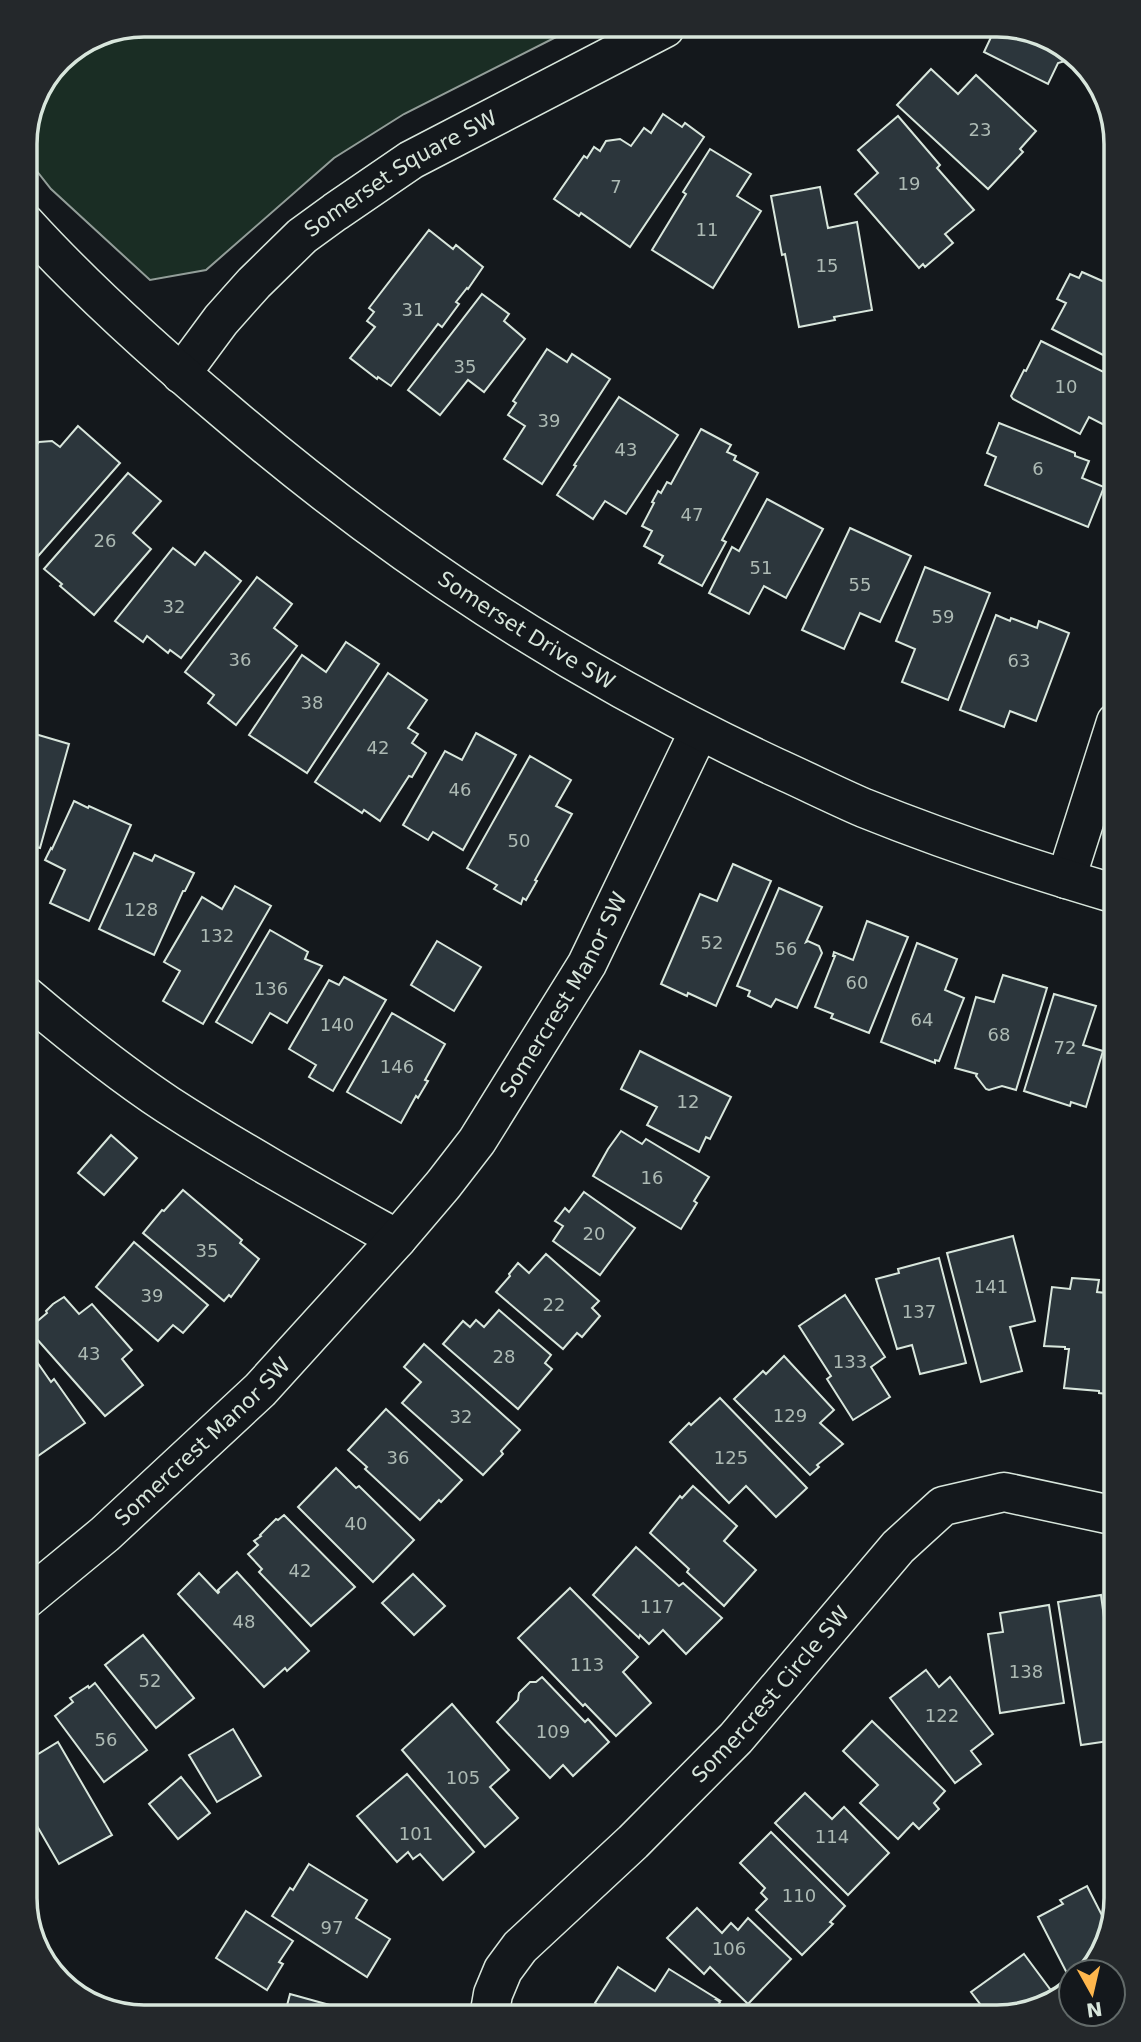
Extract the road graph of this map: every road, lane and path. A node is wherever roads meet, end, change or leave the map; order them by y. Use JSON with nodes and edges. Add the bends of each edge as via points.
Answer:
{"nodes":[{"id":1,"x":648,"y":37,"type":"edge"},
{"id":2,"x":37,"y":236,"type":"edge"},
{"id":3,"x":181,"y":374,"type":"junction"},
{"id":4,"x":699,"y":732,"type":"junction"},
{"id":5,"x":1104,"y":760,"type":"edge"},
{"id":6,"x":1066,"y":879,"type":"junction"},
{"id":7,"x":1104,"y":890,"type":"edge"},
{"id":8,"x":37,"y":1005,"type":"edge"},
{"id":9,"x":397,"y":1239,"type":"junction"},
{"id":10,"x":1104,"y":1513,"type":"edge"},
{"id":11,"x":37,"y":1590,"type":"edge"},
{"id":12,"x":492,"y":2005,"type":"edge"}],
"edges":[{"from":1,"to":3,"type":"street","name":"Somerset Square SW","via":[[411,160],[346,204],[302,236],[254,284]]},
{"from":2,"to":3,"type":"street","name":"Somerset Drive SW"},
{"from":3,"to":4,"type":"street","name":"Somerset Drive SW","via":[[285,463],[462,593],[569,660]]},
{"from":4,"to":6,"type":"street","name":"Somerset Drive SW","via":[[863,807]]},
{"from":4,"to":9,"type":"street","name":"Somercrest Manor SW","via":[[587,964],[477,1140]]},
{"from":5,"to":6,"type":"street"},
{"from":6,"to":7,"type":"street","name":"Somerset Drive SW"},
{"from":8,"to":9,"type":"street","via":[[167,1104]]},
{"from":9,"to":11,"type":"street","name":"Somercrest Manor SW","via":[[260,1390],[106,1534]]},
{"from":10,"to":12,"type":"street","name":"Somercrest Circle SW","via":[[1004,1492],[943,1506],[898,1548],[736,1738],[520,1947],[503,1970]]}]}
